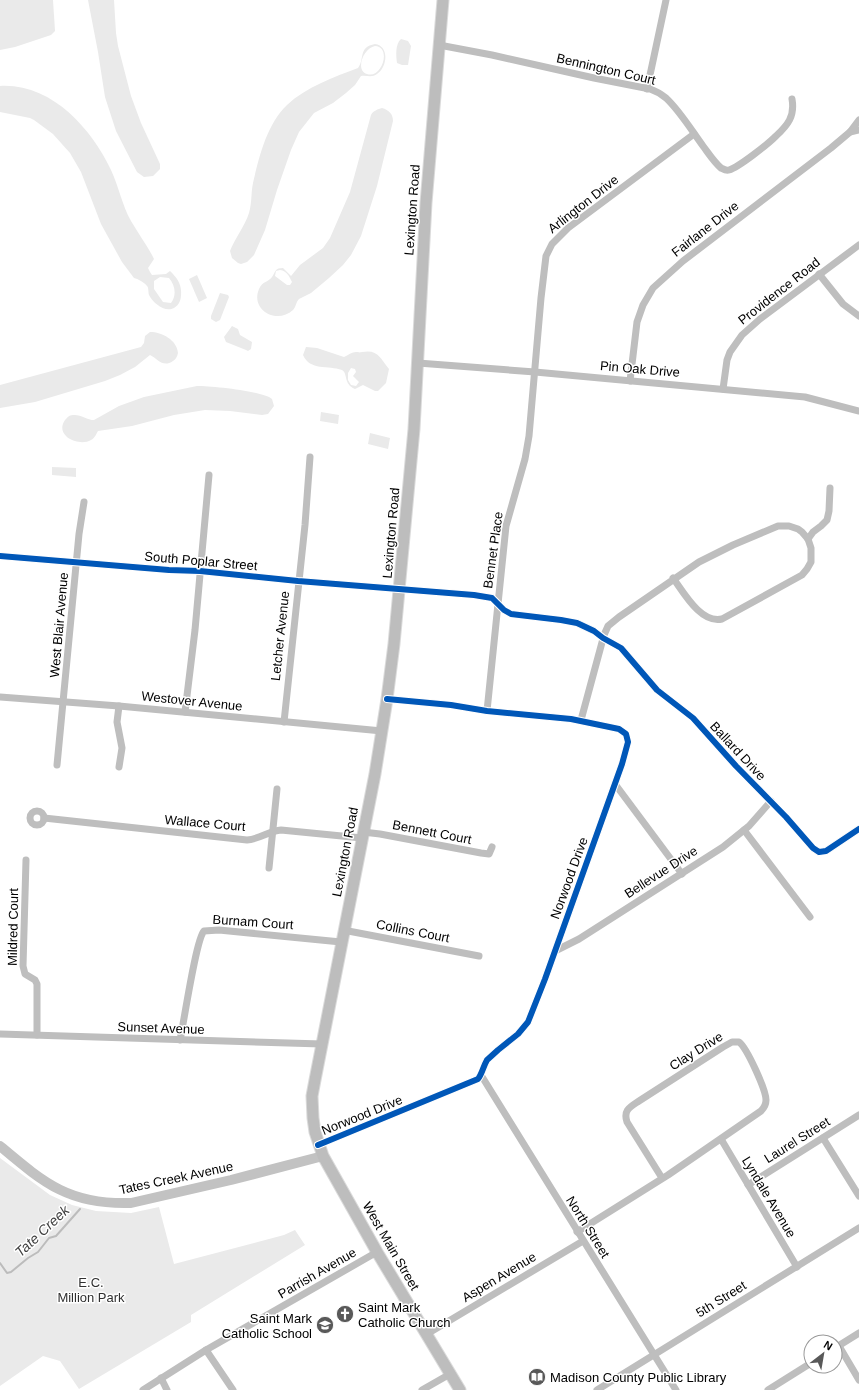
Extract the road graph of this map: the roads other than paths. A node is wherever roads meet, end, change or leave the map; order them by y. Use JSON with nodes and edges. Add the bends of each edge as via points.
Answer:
{"nodes":[{"id":1,"x":443,"y":0,"type":"edge"},
{"id":2,"x":666,"y":0,"type":"edge"},
{"id":3,"x":439,"y":45,"type":"junction"},
{"id":4,"x":647,"y":89,"type":"junction"},
{"id":5,"x":792,"y":99,"type":"dead end"},
{"id":6,"x":859,"y":120,"type":"edge"},
{"id":7,"x":859,"y":130,"type":"edge"},
{"id":8,"x":850,"y":132,"type":"junction"},
{"id":9,"x":694,"y":134,"type":"junction"},
{"id":10,"x":859,"y":245,"type":"edge"},
{"id":11,"x":819,"y":274,"type":"junction"},
{"id":12,"x":859,"y":316,"type":"edge"},
{"id":13,"x":418,"y":363,"type":"junction"},
{"id":14,"x":535,"y":372,"type":"junction"},
{"id":15,"x":630,"y":381,"type":"junction"},
{"id":16,"x":723,"y":389,"type":"junction"},
{"id":17,"x":859,"y":411,"type":"edge"},
{"id":18,"x":310,"y":457,"type":"dead end"},
{"id":19,"x":209,"y":475,"type":"dead end"},
{"id":20,"x":830,"y":488,"type":"dead end"},
{"id":21,"x":84,"y":502,"type":"dead end"},
{"id":22,"x":808,"y":539,"type":"junction"},
{"id":23,"x":0,"y":556,"type":"edge"},
{"id":24,"x":77,"y":562,"type":"junction"},
{"id":25,"x":200,"y":571,"type":"junction"},
{"id":26,"x":673,"y":578,"type":"junction"},
{"id":27,"x":298,"y":581,"type":"junction"},
{"id":28,"x":400,"y":589,"type":"junction"},
{"id":29,"x":498,"y":604,"type":"junction"},
{"id":30,"x":603,"y":638,"type":"junction"},
{"id":31,"x":0,"y":697,"type":"edge"},
{"id":32,"x":387,"y":699,"type":"junction"},
{"id":33,"x":63,"y":702,"type":"junction"},
{"id":34,"x":119,"y":706,"type":"junction"},
{"id":35,"x":487,"y":711,"type":"junction"},
{"id":36,"x":185,"y":712,"type":"junction"},
{"id":37,"x":581,"y":720,"type":"junction"},
{"id":38,"x":284,"y":722,"type":"junction"},
{"id":39,"x":382,"y":731,"type":"junction"},
{"id":40,"x":57,"y":764,"type":"dead end"},
{"id":41,"x":119,"y":767,"type":"dead end"},
{"id":42,"x":615,"y":784,"type":"junction"},
{"id":43,"x":277,"y":789,"type":"dead end"},
{"id":44,"x":771,"y":801,"type":"junction"},
{"id":45,"x":44,"y":818,"type":"dead end"},
{"id":46,"x":859,"y":829,"type":"edge"},
{"id":47,"x":744,"y":830,"type":"junction"},
{"id":48,"x":273,"y":832,"type":"junction"},
{"id":49,"x":362,"y":835,"type":"junction"},
{"id":50,"x":492,"y":847,"type":"dead end"},
{"id":51,"x":26,"y":860,"type":"dead end"},
{"id":52,"x":269,"y":868,"type":"dead end"},
{"id":53,"x":682,"y":874,"type":"junction"},
{"id":54,"x":810,"y":917,"type":"dead end"},
{"id":55,"x":343,"y":930,"type":"junction"},
{"id":56,"x":341,"y":942,"type":"junction"},
{"id":57,"x":554,"y":951,"type":"junction"},
{"id":58,"x":479,"y":956,"type":"dead end"},
{"id":59,"x":0,"y":1034,"type":"edge"},
{"id":60,"x":38,"y":1035,"type":"junction"},
{"id":61,"x":180,"y":1040,"type":"junction"},
{"id":62,"x":322,"y":1044,"type":"junction"},
{"id":63,"x":481,"y":1076,"type":"junction"},
{"id":64,"x":859,"y":1115,"type":"edge"},
{"id":65,"x":823,"y":1138,"type":"junction"},
{"id":66,"x":721,"y":1139,"type":"junction"},
{"id":67,"x":318,"y":1145,"type":"junction"},
{"id":68,"x":0,"y":1146,"type":"edge"},
{"id":69,"x":322,"y":1156,"type":"junction"},
{"id":70,"x":662,"y":1178,"type":"junction"},
{"id":71,"x":748,"y":1185,"type":"junction"},
{"id":72,"x":859,"y":1196,"type":"edge"},
{"id":73,"x":859,"y":1228,"type":"edge"},
{"id":74,"x":577,"y":1232,"type":"junction"},
{"id":75,"x":583,"y":1241,"type":"junction"},
{"id":76,"x":377,"y":1252,"type":"junction"},
{"id":77,"x":797,"y":1267,"type":"junction"},
{"id":78,"x":859,"y":1333,"type":"edge"},
{"id":79,"x":427,"y":1334,"type":"junction"},
{"id":80,"x":843,"y":1343,"type":"edge"},
{"id":81,"x":206,"y":1350,"type":"junction"},
{"id":82,"x":654,"y":1354,"type":"junction"},
{"id":83,"x":843,"y":1356,"type":"edge"},
{"id":84,"x":803,"y":1368,"type":"edge"},
{"id":85,"x":450,"y":1374,"type":"junction"},
{"id":86,"x":161,"y":1378,"type":"junction"},
{"id":87,"x":859,"y":1380,"type":"edge"},
{"id":88,"x":143,"y":1390,"type":"edge"},
{"id":89,"x":168,"y":1390,"type":"edge"},
{"id":90,"x":233,"y":1390,"type":"edge"},
{"id":91,"x":422,"y":1390,"type":"edge"},
{"id":92,"x":460,"y":1390,"type":"edge"},
{"id":93,"x":597,"y":1390,"type":"edge"},
{"id":94,"x":676,"y":1390,"type":"edge"},
{"id":95,"x":768,"y":1390,"type":"edge"}],
"edges":[{"from":1,"to":3,"type":"main road","name":"Lexington Road"},
{"from":2,"to":4,"type":"street"},
{"from":3,"to":4,"type":"street","name":"Bennington Court"},
{"from":3,"to":13,"type":"main road","name":"Lexington Road","via":[[425,224]]},
{"from":4,"to":9,"type":"street","name":"Bennington Court","via":[[666,98]]},
{"from":5,"to":9,"type":"street","name":"Bennington Court","via":[[793,112],[787,125],[730,170],[719,166]]},
{"from":6,"to":8,"type":"street","name":"Fairlane Drive"},
{"from":7,"to":8,"type":"street","name":"Fairlane Drive"},
{"from":8,"to":15,"type":"street","name":"Fairlane Drive","via":[[683,261],[653,288],[637,322]]},
{"from":9,"to":14,"type":"street","name":"Arlington Drive","via":[[568,228],[552,244],[545,263]]},
{"from":10,"to":11,"type":"street","name":"Providence Road"},
{"from":11,"to":12,"type":"street","via":[[843,304]]},
{"from":11,"to":16,"type":"street","name":"Providence Road","via":[[742,335],[727,360]]},
{"from":13,"to":14,"type":"street","name":"Pin Oak Drive"},
{"from":13,"to":28,"type":"main road","name":"Lexington Road"},
{"from":14,"to":15,"type":"street","name":"Pin Oak Drive"},
{"from":14,"to":29,"type":"street","name":"Bennet Place","via":[[526,455],[506,526]]},
{"from":15,"to":16,"type":"street","name":"Pin Oak Drive"},
{"from":16,"to":17,"type":"street","name":"Pin Oak Drive","via":[[805,397]]},
{"from":18,"to":27,"type":"street","name":"Letcher Avenue"},
{"from":19,"to":25,"type":"street"},
{"from":20,"to":22,"type":"street","via":[[827,520]]},
{"from":21,"to":24,"type":"street","name":"West Blair Avenue"},
{"from":22,"to":26,"type":"street","via":[[798,529],[778,526],[719,551]]},
{"from":22,"to":26,"type":"street","via":[[812,557],[805,572],[722,619],[712,620],[703,615]]},
{"from":23,"to":24,"type":"street","name":"South Poplar Street"},
{"from":24,"to":25,"type":"street","name":"South Poplar Street"},
{"from":24,"to":33,"type":"street","name":"West Blair Avenue"},
{"from":25,"to":27,"type":"street","name":"South Poplar Street"},
{"from":25,"to":36,"type":"street"},
{"from":26,"to":30,"type":"street","via":[[619,616],[608,626]]},
{"from":27,"to":28,"type":"street","name":"South Poplar Street"},
{"from":27,"to":38,"type":"street","name":"Letcher Avenue"},
{"from":28,"to":29,"type":"street","name":"South Poplar Street","via":[[489,597]]},
{"from":28,"to":32,"type":"main road","name":"Lexington Road"},
{"from":29,"to":30,"type":"street","name":"Ballard Drive","via":[[511,614],[577,623]]},
{"from":29,"to":35,"type":"street","name":"Bennet Place"},
{"from":30,"to":37,"type":"street"},
{"from":30,"to":44,"type":"street","name":"Ballard Drive","via":[[625,652],[657,690],[693,718]]},
{"from":31,"to":33,"type":"street","name":"Westover Avenue"},
{"from":32,"to":35,"type":"street","name":"Norwood Drive"},
{"from":32,"to":39,"type":"main road","name":"Lexington Road"},
{"from":33,"to":34,"type":"street","name":"Westover Avenue"},
{"from":33,"to":40,"type":"street","name":"West Blair Avenue"},
{"from":34,"to":36,"type":"street","name":"Westover Avenue"},
{"from":34,"to":41,"type":"street","via":[[117,722],[122,748]]},
{"from":35,"to":37,"type":"street","name":"Norwood Drive"},
{"from":36,"to":38,"type":"street","name":"Westover Avenue"},
{"from":37,"to":42,"type":"street","name":"Norwood Drive","via":[[619,729],[626,734],[628,742]]},
{"from":38,"to":39,"type":"street","name":"Westover Avenue"},
{"from":39,"to":49,"type":"main road","name":"Lexington Road"},
{"from":42,"to":53,"type":"street"},
{"from":42,"to":57,"type":"street","name":"Norwood Drive"},
{"from":43,"to":48,"type":"street"},
{"from":44,"to":46,"type":"street","name":"Ballard Drive","via":[[810,846],[819,852],[826,851]]},
{"from":44,"to":47,"type":"street","name":"Bellevue Drive"},
{"from":45,"to":48,"type":"street","name":"Wallace Court","via":[[247,840]]},
{"from":47,"to":53,"type":"street","name":"Bellevue Drive"},
{"from":47,"to":54,"type":"street"},
{"from":48,"to":49,"type":"street","name":"Wallace Court","via":[[281,830]]},
{"from":48,"to":52,"type":"street"},
{"from":49,"to":50,"type":"street","name":"Bennett Court","via":[[489,854]]},
{"from":49,"to":55,"type":"main road","name":"Lexington Road"},
{"from":51,"to":60,"type":"street","name":"Mildred Court","via":[[22,966],[25,974],[37,984]]},
{"from":53,"to":57,"type":"street","name":"Bellevue Drive","via":[[579,939]]},
{"from":55,"to":56,"type":"main road","name":"Lexington Road"},
{"from":55,"to":58,"type":"street","name":"Collins Court"},
{"from":56,"to":61,"type":"street","name":"Burnam Court","via":[[218,930],[204,931],[201,933],[197,948]]},
{"from":56,"to":62,"type":"main road","name":"Lexington Road"},
{"from":57,"to":63,"type":"street","name":"Norwood Drive","via":[[528,1022],[488,1060]]},
{"from":59,"to":60,"type":"street","name":"Sunset Avenue"},
{"from":60,"to":61,"type":"street","name":"Sunset Avenue"},
{"from":61,"to":62,"type":"street","name":"Sunset Avenue"},
{"from":62,"to":67,"type":"main road","name":"Lexington Road","via":[[312,1096]]},
{"from":63,"to":67,"type":"street","name":"Norwood Drive","via":[[473,1082]]},
{"from":63,"to":74,"type":"street","name":"North Street"},
{"from":64,"to":65,"type":"street","name":"Laurel Street"},
{"from":65,"to":71,"type":"street","name":"Laurel Street"},
{"from":65,"to":72,"type":"street"},
{"from":66,"to":70,"type":"street","name":"Clay Drive"},
{"from":66,"to":70,"type":"street","name":"Clay Drive","via":[[761,1112],[766,1102],[747,1051],[737,1042],[723,1047],[627,1110],[627,1122]]},
{"from":66,"to":71,"type":"street","name":"Lyndale Avenue"},
{"from":67,"to":69,"type":"main road","name":"Lexington Road"},
{"from":68,"to":69,"type":"main road","name":"Tates Creek Avenue","via":[[33,1173],[63,1192],[88,1200],[114,1203],[130,1203]]},
{"from":69,"to":76,"type":"main road","name":"West Main Street"},
{"from":70,"to":74,"type":"street","name":"Clay Drive"},
{"from":71,"to":77,"type":"street","name":"Lyndale Avenue"},
{"from":73,"to":77,"type":"street","name":"5th Street"},
{"from":74,"to":75,"type":"street","name":"North Street"},
{"from":75,"to":79,"type":"street","name":"Aspen Avenue"},
{"from":75,"to":82,"type":"street","name":"North Street"},
{"from":76,"to":79,"type":"main road","name":"West Main Street"},
{"from":76,"to":81,"type":"street","name":"Parrish Avenue"},
{"from":77,"to":82,"type":"street","name":"5th Street"},
{"from":78,"to":80,"type":"street"},
{"from":79,"to":85,"type":"main road","name":"West Main Street"},
{"from":81,"to":86,"type":"street","name":"Parrish Avenue"},
{"from":81,"to":90,"type":"street"},
{"from":82,"to":93,"type":"street","name":"5th Street"},
{"from":82,"to":94,"type":"street","name":"North Street"},
{"from":83,"to":87,"type":"street"},
{"from":84,"to":95,"type":"street"},
{"from":85,"to":91,"type":"street"},
{"from":85,"to":92,"type":"main road","name":"West Main Street"},
{"from":86,"to":88,"type":"street","name":"Parrish Avenue"},
{"from":86,"to":89,"type":"street"}]}
